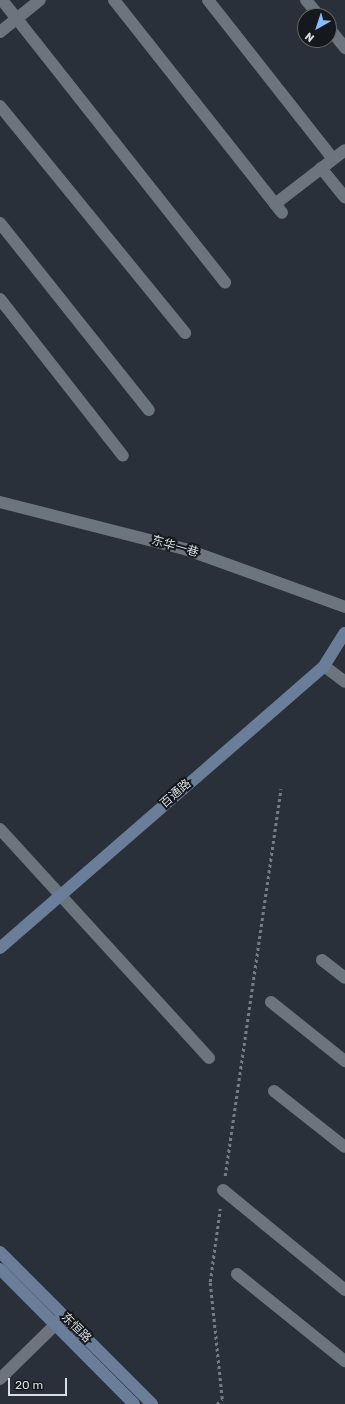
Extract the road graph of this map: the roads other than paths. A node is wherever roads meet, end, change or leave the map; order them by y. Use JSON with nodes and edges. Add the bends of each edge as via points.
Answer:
{"nodes":[{"id":1,"x":2,"y":0,"type":"edge"},
{"id":2,"x":40,"y":0,"type":"edge"},
{"id":3,"x":114,"y":0,"type":"edge"},
{"id":4,"x":208,"y":0,"type":"edge"},
{"id":5,"x":306,"y":0,"type":"edge"},
{"id":6,"x":312,"y":8,"type":"edge"},
{"id":7,"x":17,"y":19,"type":"junction"},
{"id":8,"x":0,"y":32,"type":"edge"},
{"id":9,"x":337,"y":38,"type":"edge"},
{"id":10,"x":345,"y":48,"type":"edge"},
{"id":11,"x":0,"y":106,"type":"edge"},
{"id":12,"x":345,"y":150,"type":"edge"},
{"id":13,"x":333,"y":159,"type":"junction"},
{"id":14,"x":321,"y":168,"type":"junction"},
{"id":15,"x":345,"y":198,"type":"edge"},
{"id":16,"x":0,"y":223,"type":"edge"},
{"id":17,"x":225,"y":282,"type":"dead end"},
{"id":18,"x":0,"y":299,"type":"edge"},
{"id":19,"x":185,"y":333,"type":"dead end"},
{"id":20,"x":149,"y":410,"type":"dead end"},
{"id":21,"x":123,"y":456,"type":"dead end"},
{"id":22,"x":0,"y":502,"type":"edge"},
{"id":23,"x":345,"y":607,"type":"edge"},
{"id":24,"x":345,"y":633,"type":"edge"},
{"id":25,"x":324,"y":666,"type":"junction"},
{"id":26,"x":345,"y":682,"type":"edge"},
{"id":27,"x":0,"y":829,"type":"edge"},
{"id":28,"x":60,"y":896,"type":"junction"},
{"id":29,"x":0,"y":948,"type":"edge"},
{"id":30,"x":322,"y":960,"type":"dead end"},
{"id":31,"x":345,"y":978,"type":"edge"},
{"id":32,"x":271,"y":1002,"type":"dead end"},
{"id":33,"x":209,"y":1058,"type":"dead end"},
{"id":34,"x":345,"y":1061,"type":"edge"},
{"id":35,"x":274,"y":1091,"type":"dead end"},
{"id":36,"x":345,"y":1147,"type":"edge"},
{"id":37,"x":223,"y":1190,"type":"road end"},
{"id":38,"x":0,"y":1252,"type":"edge"},
{"id":39,"x":0,"y":1269,"type":"edge"},
{"id":40,"x":237,"y":1274,"type":"dead end"},
{"id":41,"x":345,"y":1290,"type":"edge"},
{"id":42,"x":60,"y":1320,"type":"junction"},
{"id":43,"x":345,"y":1362,"type":"edge"},
{"id":44,"x":0,"y":1379,"type":"edge"},
{"id":45,"x":134,"y":1404,"type":"edge"},
{"id":46,"x":152,"y":1404,"type":"edge"}],
"edges":[{"from":1,"to":7,"type":"street"},
{"from":2,"to":7,"type":"street"},
{"from":3,"to":14,"type":"street","via":[[278,208]]},
{"from":4,"to":13,"type":"street"},
{"from":5,"to":6,"type":"street"},
{"from":7,"to":8,"type":"street"},
{"from":7,"to":17,"type":"street"},
{"from":9,"to":10,"type":"street"},
{"from":11,"to":19,"type":"street"},
{"from":12,"to":13,"type":"street"},
{"from":13,"to":14,"type":"street"},
{"from":14,"to":15,"type":"street"},
{"from":16,"to":20,"type":"street"},
{"from":18,"to":21,"type":"street"},
{"from":22,"to":23,"type":"street","name":"东华一巷","via":[[184,549]]},
{"from":24,"to":25,"type":"street","name":"百通路"},
{"from":25,"to":26,"type":"street"},
{"from":25,"to":28,"type":"street","name":"百通路"},
{"from":27,"to":28,"type":"street"},
{"from":28,"to":29,"type":"street","name":"百通路"},
{"from":28,"to":33,"type":"street"},
{"from":30,"to":31,"type":"street"},
{"from":32,"to":34,"type":"street"},
{"from":35,"to":36,"type":"street"},
{"from":37,"to":41,"type":"street"},
{"from":38,"to":42,"type":"street","name":"东恒路"},
{"from":39,"to":42,"type":"street","name":"东恒路"},
{"from":40,"to":43,"type":"street"},
{"from":42,"to":44,"type":"street"},
{"from":42,"to":45,"type":"street","name":"东恒路"},
{"from":42,"to":46,"type":"street","name":"东恒路"}]}
